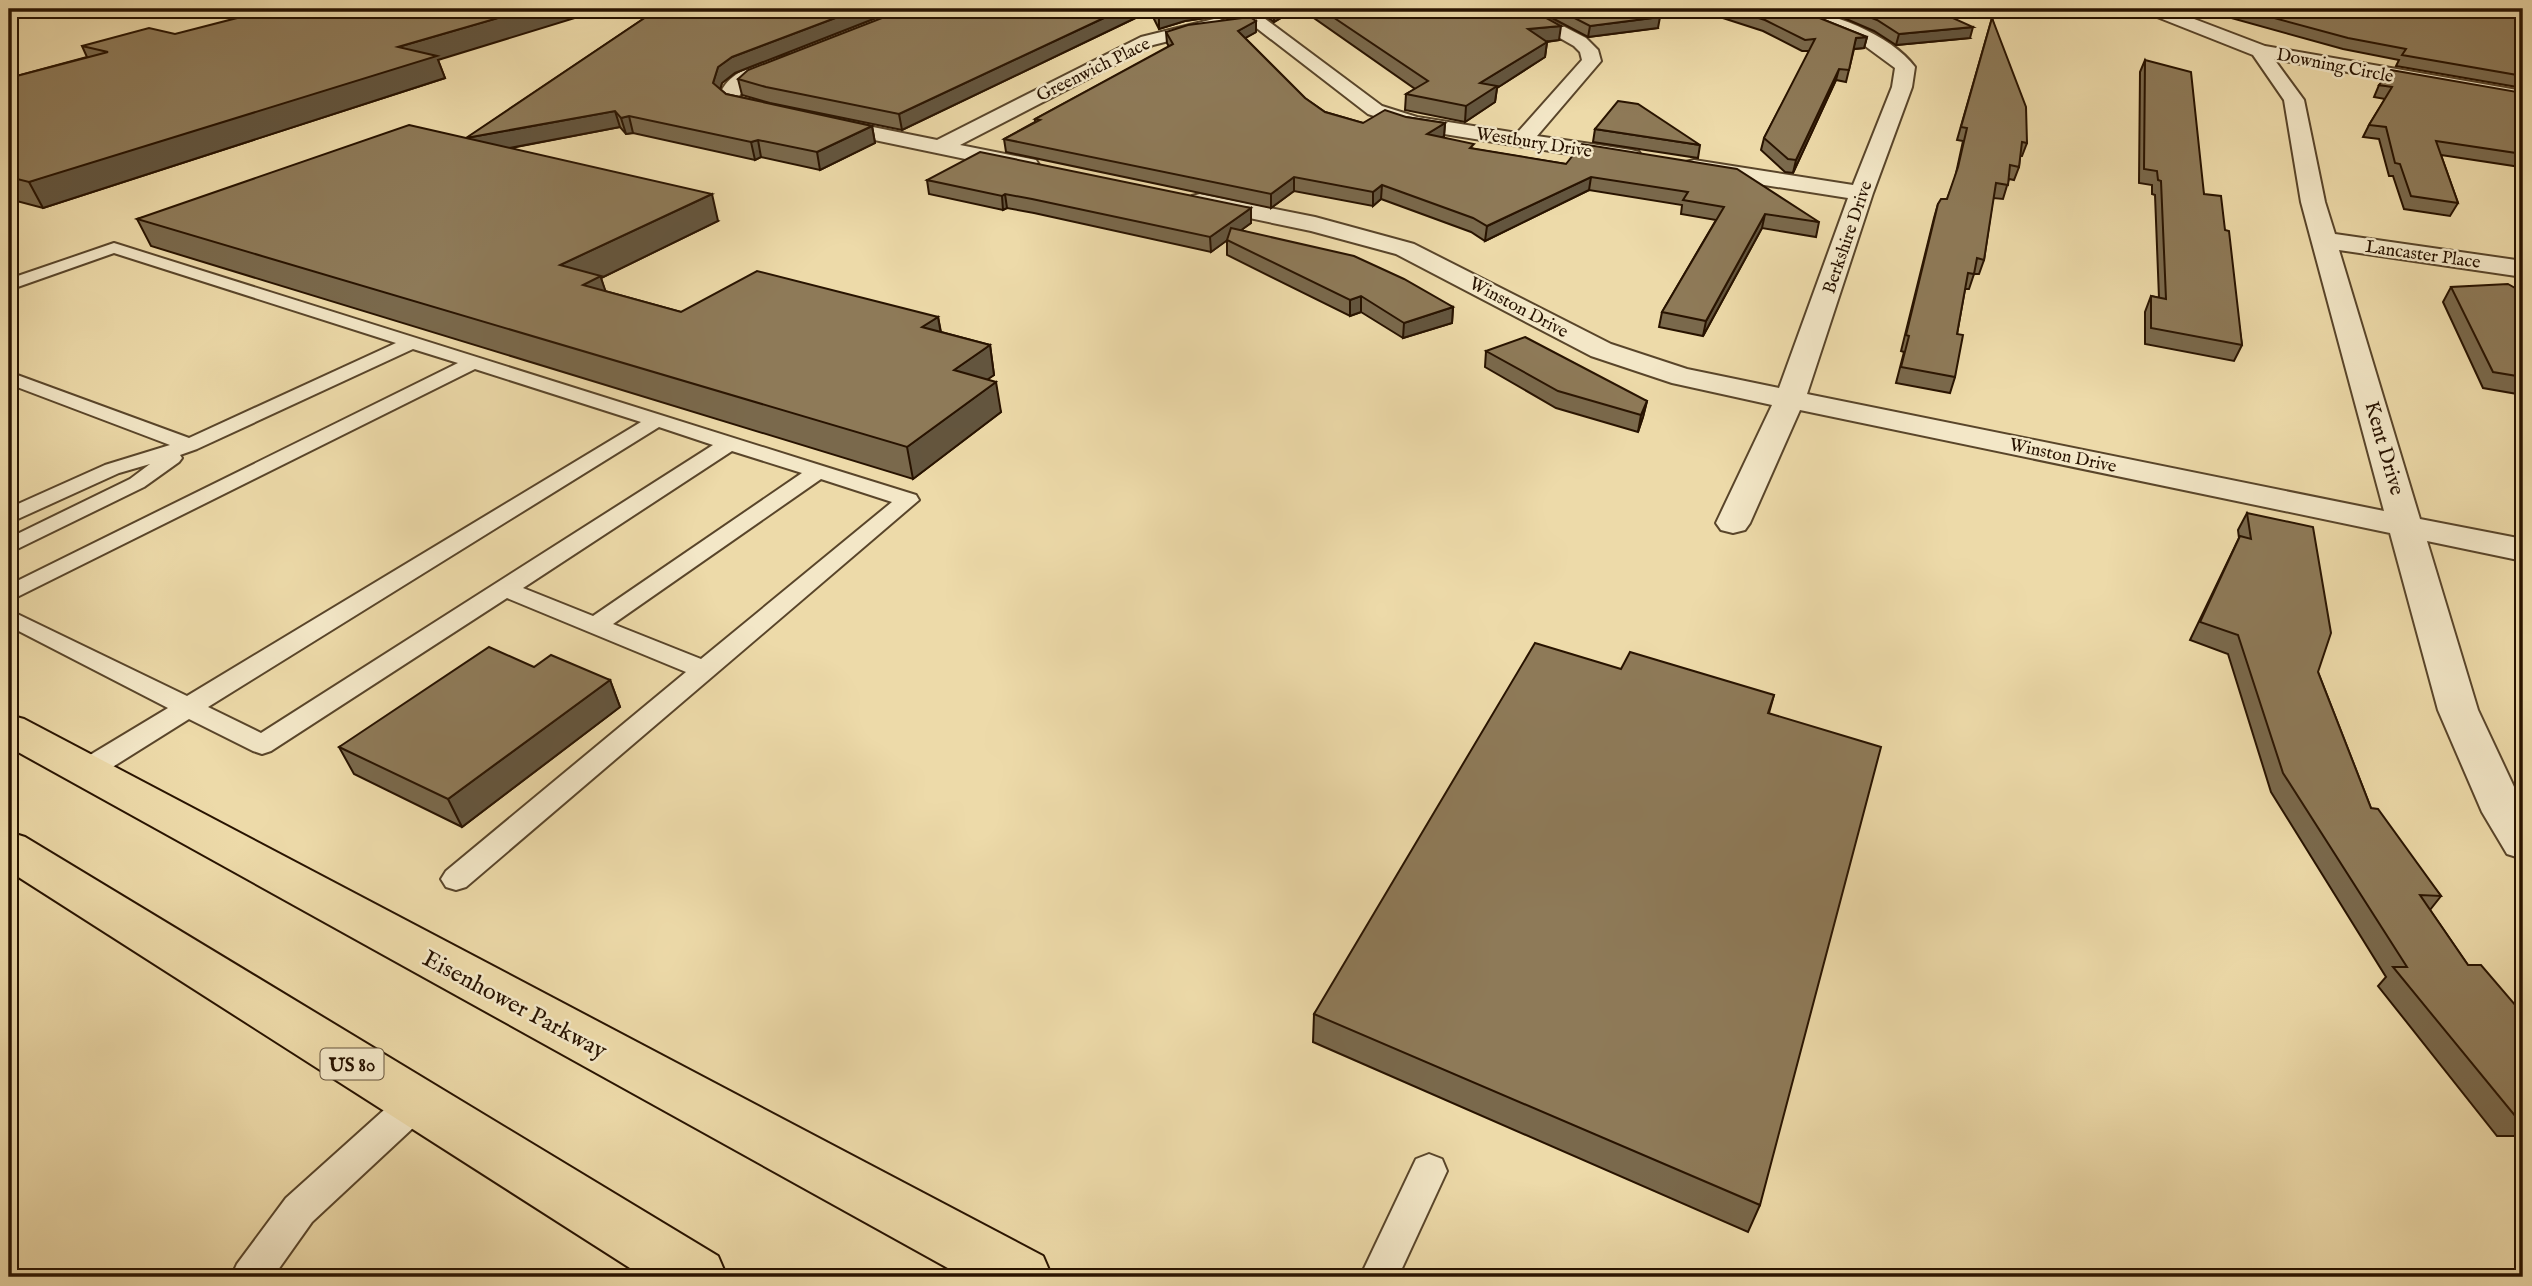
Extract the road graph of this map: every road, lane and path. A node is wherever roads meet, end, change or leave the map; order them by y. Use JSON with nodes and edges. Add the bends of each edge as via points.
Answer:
{"nodes":[{"id":1,"x":42,"y":9,"type":"edge"},
{"id":2,"x":1518,"y":9,"type":"edge"},
{"id":3,"x":1792,"y":9,"type":"edge"},
{"id":4,"x":2153,"y":9,"type":"edge"},
{"id":5,"x":1248,"y":14,"type":"edge"},
{"id":6,"x":9,"y":16,"type":"edge"},
{"id":7,"x":2261,"y":51,"type":"junction"},
{"id":8,"x":806,"y":54,"type":"edge"},
{"id":9,"x":2523,"y":97,"type":"edge"},
{"id":10,"x":1522,"y":140,"type":"junction"},
{"id":11,"x":941,"y":146,"type":"junction"},
{"id":12,"x":1047,"y":169,"type":"edge"},
{"id":13,"x":1861,"y":193,"type":"junction"},
{"id":14,"x":1181,"y":197,"type":"edge"},
{"id":15,"x":2323,"y":240,"type":"junction"},
{"id":16,"x":2523,"y":269,"type":"edge"},
{"id":17,"x":9,"y":285,"type":"edge"},
{"id":18,"x":411,"y":342,"type":"junction"},
{"id":19,"x":474,"y":362,"type":"junction"},
{"id":20,"x":9,"y":378,"type":"edge"},
{"id":21,"x":1790,"y":399,"type":"junction"},
{"id":22,"x":657,"y":420,"type":"junction"},
{"id":23,"x":730,"y":443,"type":"junction"},
{"id":24,"x":190,"y":445,"type":"junction"},
{"id":25,"x":819,"y":471,"type":"junction"},
{"id":26,"x":9,"y":516,"type":"edge"},
{"id":27,"x":1733,"y":523,"type":"dead end"},
{"id":28,"x":2408,"y":526,"type":"junction"},
{"id":29,"x":9,"y":546,"type":"edge"},
{"id":30,"x":2523,"y":550,"type":"edge"},
{"id":31,"x":505,"y":589,"type":"junction"},
{"id":32,"x":9,"y":594,"type":"edge"},
{"id":33,"x":9,"y":617,"type":"edge"},
{"id":34,"x":596,"y":625,"type":"junction"},
{"id":35,"x":704,"y":670,"type":"junction"},
{"id":36,"x":190,"y":709,"type":"junction"},
{"id":37,"x":9,"y":729,"type":"edge"},
{"id":38,"x":85,"y":771,"type":"junction"},
{"id":39,"x":2523,"y":842,"type":"edge"},
{"id":40,"x":9,"y":849,"type":"edge"},
{"id":41,"x":456,"y":879,"type":"dead end"},
{"id":42,"x":416,"y":1103,"type":"junction"},
{"id":43,"x":1429,"y":1171,"type":"dead end"},
{"id":44,"x":250,"y":1277,"type":"edge"},
{"id":45,"x":697,"y":1277,"type":"edge"},
{"id":46,"x":1022,"y":1277,"type":"edge"},
{"id":47,"x":1379,"y":1277,"type":"edge"}],
"edges":[{"from":1,"to":6,"type":"lane"},
{"from":2,"to":10,"type":"street","via":[[1580,42],[1592,61]]},
{"from":3,"to":13,"type":"street","name":"Berkshire Drive","via":[[1878,44],[1905,67],[1902,87]]},
{"from":4,"to":7,"type":"street","name":"Downing Circle"},
{"from":5,"to":10,"type":"street","name":"Westbury Drive","via":[[1384,115]]},
{"from":5,"to":11,"type":"street","name":"Greenwich Place","via":[[1147,41]]},
{"from":7,"to":9,"type":"street","name":"Downing Circle"},
{"from":7,"to":15,"type":"street","name":"Kent Drive","via":[[2294,100]]},
{"from":8,"to":11,"type":"street","via":[[743,79],[731,88],[729,97],[737,104]]},
{"from":10,"to":13,"type":"street","name":"Westbury Drive"},
{"from":11,"to":12,"type":"street"},
{"from":13,"to":21,"type":"street","name":"Berkshire Drive"},
{"from":14,"to":21,"type":"street","name":"Winston Drive","via":[[1371,238],[1437,264],[1601,350],[1637,364]]},
{"from":15,"to":16,"type":"street","name":"Lancaster Place"},
{"from":15,"to":28,"type":"street","name":"Kent Drive"},
{"from":17,"to":18,"type":"lane","via":[[114,248]]},
{"from":18,"to":19,"type":"lane"},
{"from":18,"to":24,"type":"lane"},
{"from":19,"to":22,"type":"lane"},
{"from":19,"to":32,"type":"lane"},
{"from":20,"to":24,"type":"lane"},
{"from":21,"to":27,"type":"street","name":"Berkshire Drive"},
{"from":21,"to":28,"type":"street","name":"Winston Drive"},
{"from":22,"to":23,"type":"lane"},
{"from":22,"to":36,"type":"lane"},
{"from":23,"to":25,"type":"lane"},
{"from":23,"to":31,"type":"lane"},
{"from":24,"to":26,"type":"lane","via":[[112,469]]},
{"from":24,"to":29,"type":"lane","via":[[137,483]]},
{"from":25,"to":34,"type":"lane"},
{"from":25,"to":35,"type":"lane","via":[[908,500]]},
{"from":28,"to":30,"type":"street","name":"Winston Drive"},
{"from":28,"to":39,"type":"street","name":"Kent Drive","via":[[2458,710],[2504,812]]},
{"from":31,"to":34,"type":"lane"},
{"from":31,"to":36,"type":"lane","via":[[262,745]]},
{"from":33,"to":36,"type":"lane"},
{"from":34,"to":35,"type":"lane"},
{"from":35,"to":41,"type":"lane"},
{"from":36,"to":38,"type":"lane"},
{"from":37,"to":38,"type":"main road","name":"Eisenhower Parkway"},
{"from":38,"to":46,"type":"main road","name":"Eisenhower Parkway"},
{"from":40,"to":42,"type":"main road","number":"US 80"},
{"from":42,"to":44,"type":"lane","via":[[299,1209]]},
{"from":42,"to":45,"type":"main road","number":"US 80"},
{"from":43,"to":47,"type":"lane"}]}
